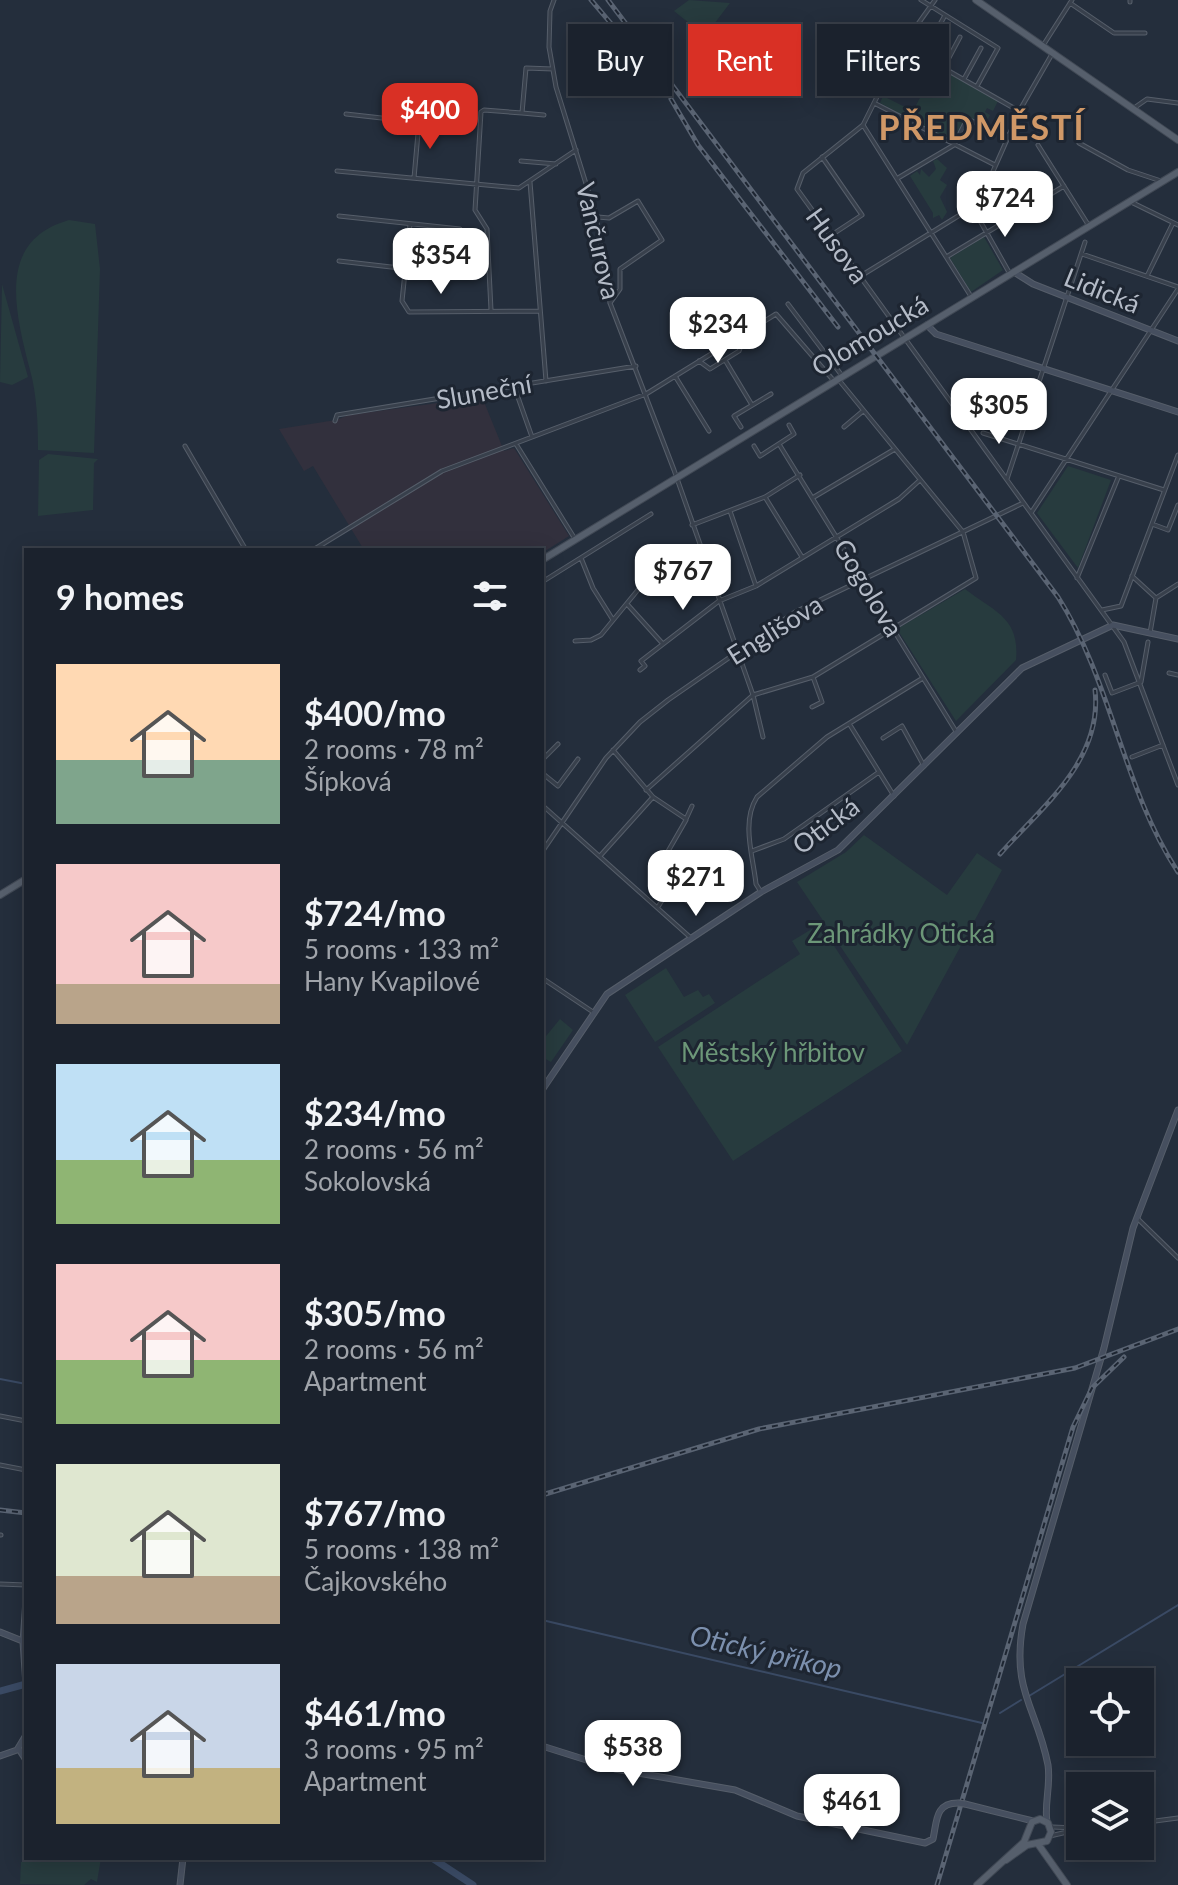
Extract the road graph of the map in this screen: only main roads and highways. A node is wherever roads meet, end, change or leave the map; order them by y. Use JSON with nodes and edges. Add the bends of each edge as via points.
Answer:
{"nodes":[{"id":1,"x":976,"y":0,"type":"edge"},
{"id":2,"x":1178,"y":140,"type":"edge"},
{"id":3,"x":1178,"y":172,"type":"edge"},
{"id":4,"x":1012,"y":273,"type":"junction"},
{"id":5,"x":927,"y":325,"type":"junction"},
{"id":6,"x":1178,"y":341,"type":"edge"},
{"id":7,"x":1178,"y":412,"type":"edge"},
{"id":8,"x":544,"y":559,"type":"edge"},
{"id":9,"x":1178,"y":639,"type":"edge"},
{"id":10,"x":24,"y":880,"type":"edge"},
{"id":11,"x":0,"y":895,"type":"edge"},
{"id":12,"x":544,"y":1087,"type":"edge"},
{"id":13,"x":1178,"y":1110,"type":"edge"},
{"id":14,"x":0,"y":1632,"type":"edge"},
{"id":15,"x":24,"y":1642,"type":"edge"},
{"id":16,"x":24,"y":1739,"type":"edge"},
{"id":17,"x":544,"y":1747,"type":"edge"},
{"id":18,"x":19,"y":1749,"type":"junction"},
{"id":19,"x":0,"y":1756,"type":"edge"},
{"id":20,"x":24,"y":1757,"type":"edge"},
{"id":21,"x":1049,"y":1788,"type":"junction"},
{"id":22,"x":1014,"y":1817,"type":"junction"},
{"id":23,"x":1035,"y":1820,"type":"junction"},
{"id":24,"x":1048,"y":1824,"type":"junction"},
{"id":25,"x":1027,"y":1832,"type":"junction"},
{"id":26,"x":1049,"y":1838,"type":"junction"},
{"id":27,"x":1036,"y":1843,"type":"junction"},
{"id":28,"x":183,"y":1860,"type":"edge"},
{"id":29,"x":1006,"y":1860,"type":"junction"},
{"id":30,"x":1056,"y":1870,"type":"junction"},
{"id":31,"x":180,"y":1885,"type":"edge"},
{"id":32,"x":977,"y":1885,"type":"edge"},
{"id":33,"x":1067,"y":1885,"type":"edge"}],
"edges":[{"from":1,"to":2,"type":"main road"},
{"from":3,"to":4,"type":"main road","name":"Olomoucká"},
{"from":4,"to":5,"type":"main road","name":"Olomoucká"},
{"from":4,"to":6,"type":"main road","name":"Lidická"},
{"from":5,"to":7,"type":"main road","via":[[936,334]]},
{"from":5,"to":8,"type":"main road","name":"Olomoucká"},
{"from":9,"to":12,"type":"main road","name":"Otická","via":[[1113,625],[1022,668],[838,850],[761,892],[611,990]]},
{"from":10,"to":11,"type":"main road"},
{"from":13,"to":21,"type":"main road","via":[[1136,1218],[1021,1634],[1021,1682],[1048,1764]]},
{"from":14,"to":15,"type":"main road"},
{"from":16,"to":18,"type":"main road"},
{"from":17,"to":22,"type":"main road","bridge":true,"via":[[615,1769],[735,1790],[797,1816],[925,1843],[933,1839],[939,1810],[947,1803]]},
{"from":18,"to":19,"type":"main road"},
{"from":18,"to":20,"type":"main road"},
{"from":21,"to":23,"type":"main road"},
{"from":21,"to":24,"type":"main road"},
{"from":22,"to":23,"type":"main road"},
{"from":22,"to":25,"type":"main road"},
{"from":23,"to":24,"type":"main road"},
{"from":23,"to":25,"type":"main road"},
{"from":24,"to":26,"type":"main road"},
{"from":25,"to":27,"type":"main road"},
{"from":25,"to":29,"type":"main road"},
{"from":26,"to":27,"type":"main road"},
{"from":26,"to":30,"type":"main road"},
{"from":27,"to":29,"type":"main road"},
{"from":27,"to":30,"type":"main road"},
{"from":28,"to":31,"type":"main road"},
{"from":29,"to":32,"type":"main road"},
{"from":30,"to":33,"type":"main road"}]}
